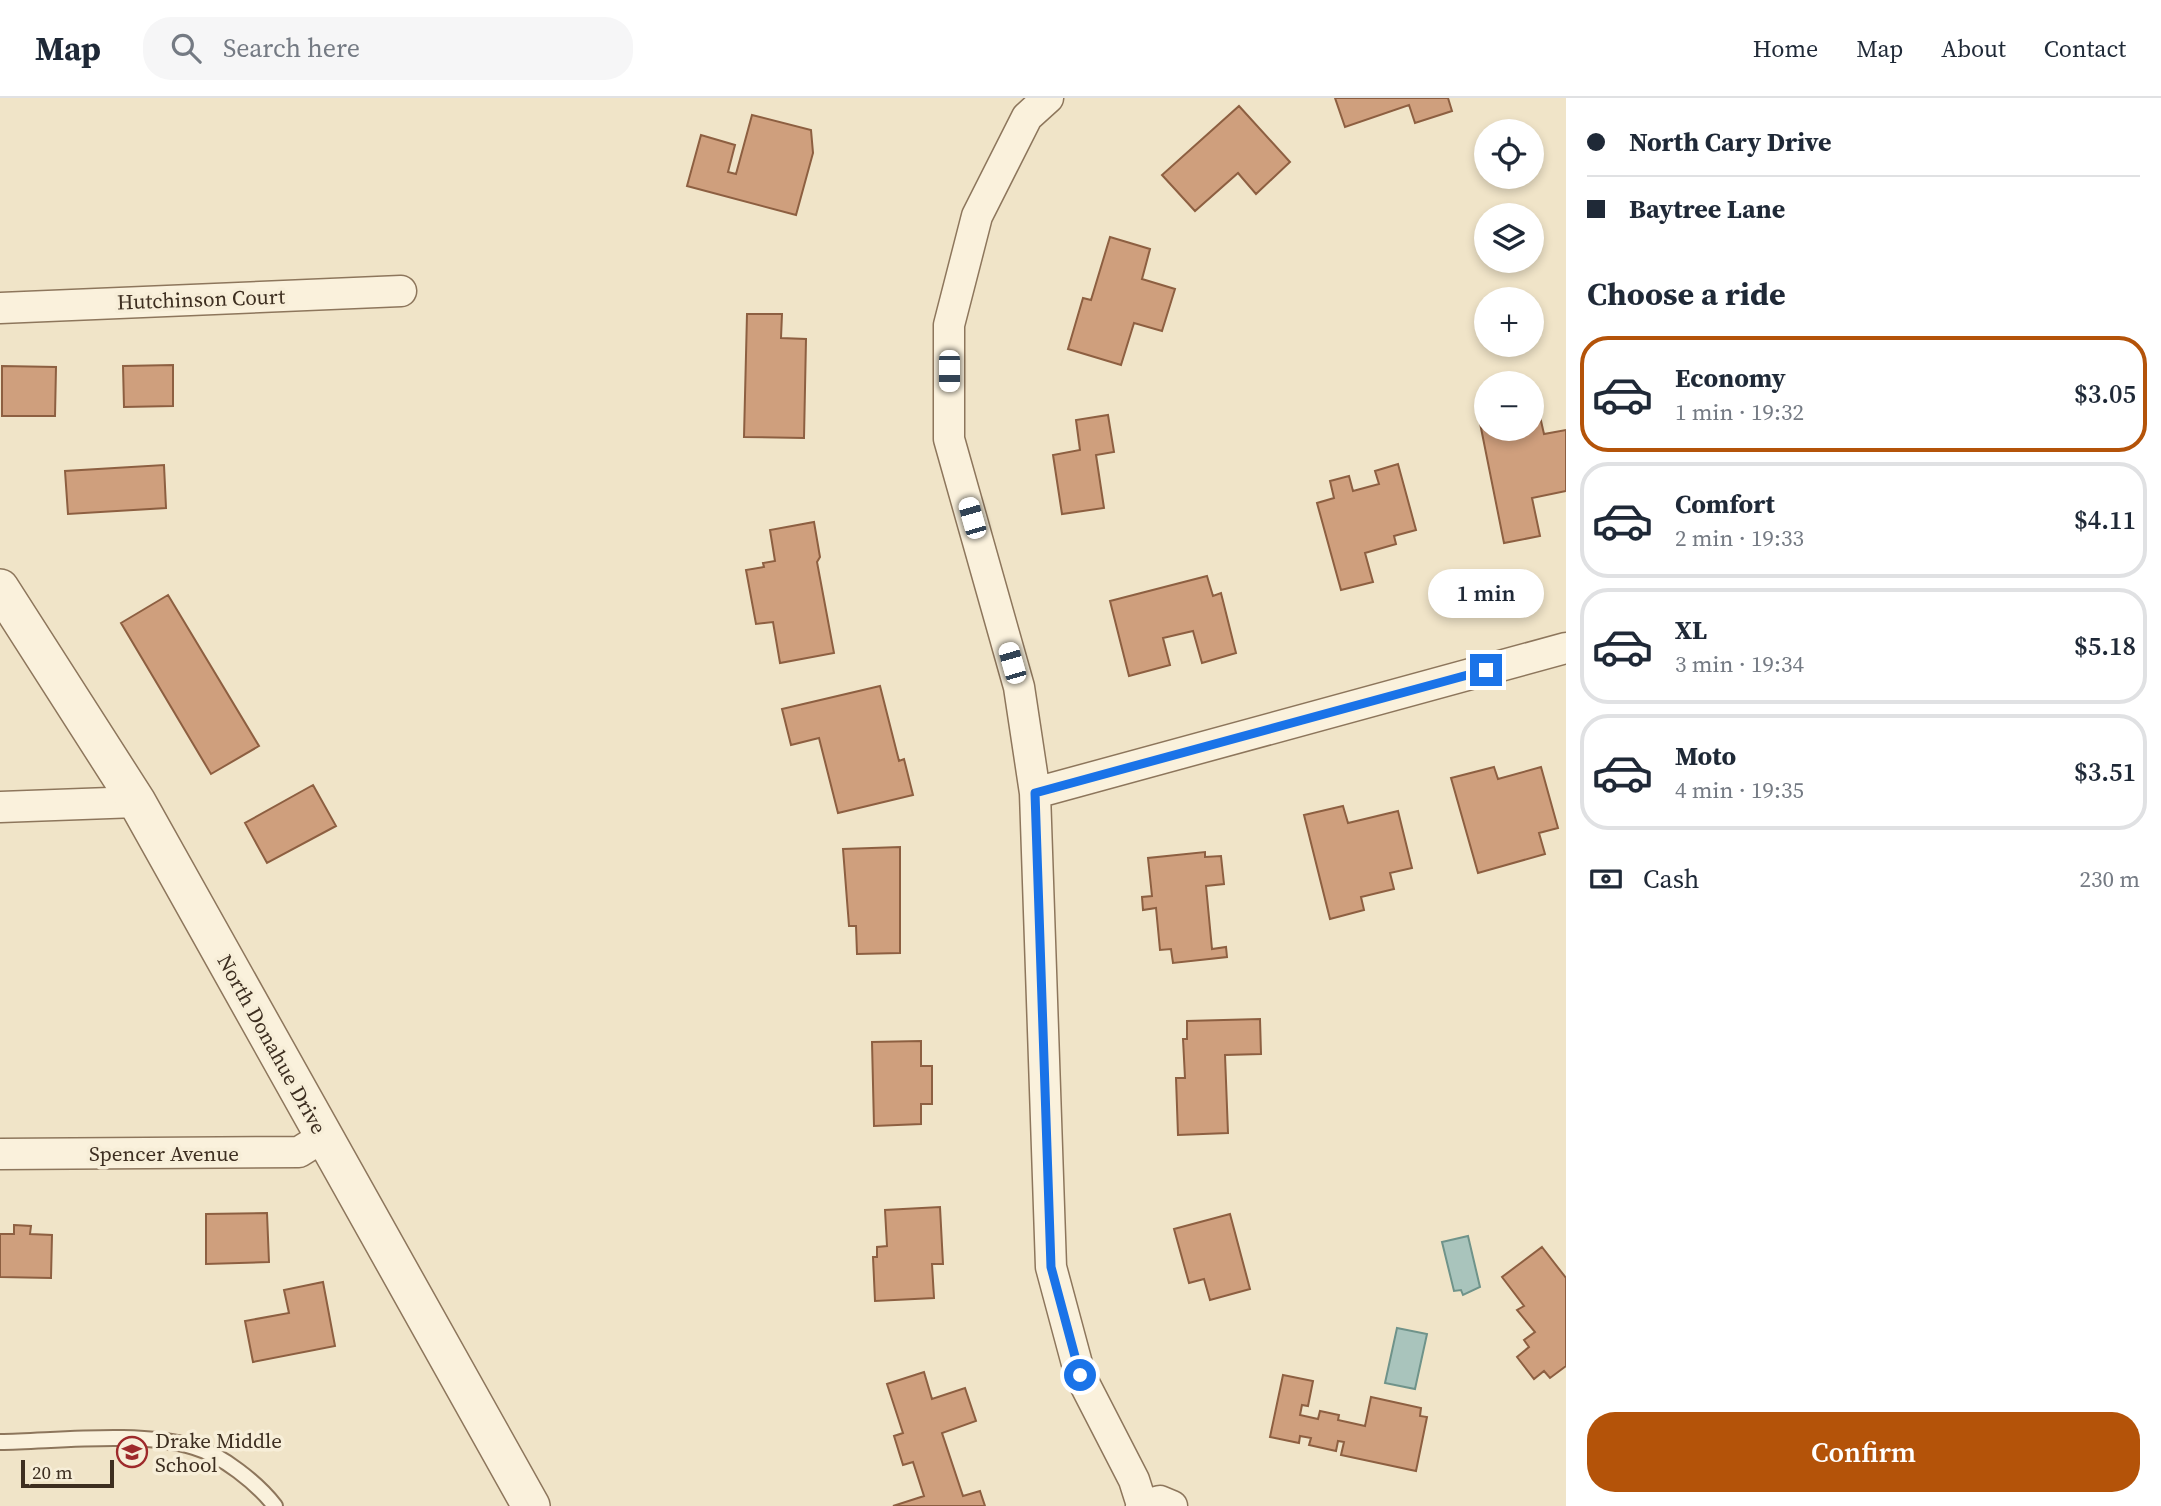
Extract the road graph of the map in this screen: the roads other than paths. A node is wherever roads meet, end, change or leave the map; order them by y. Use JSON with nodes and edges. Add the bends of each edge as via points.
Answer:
{"nodes":[{"id":1,"x":1048,"y":98,"type":"edge"},
{"id":2,"x":401,"y":291,"type":"dead end"},
{"id":3,"x":0,"y":308,"type":"edge"},
{"id":4,"x":0,"y":588,"type":"edge"},
{"id":5,"x":1566,"y":648,"type":"edge"},
{"id":6,"x":1035,"y":793,"type":"junction"},
{"id":7,"x":138,"y":802,"type":"junction"},
{"id":8,"x":0,"y":807,"type":"edge"},
{"id":9,"x":323,"y":1137,"type":"junction"},
{"id":10,"x":0,"y":1154,"type":"edge"},
{"id":11,"x":0,"y":1442,"type":"edge"},
{"id":12,"x":275,"y":1506,"type":"edge"},
{"id":13,"x":531,"y":1506,"type":"edge"},
{"id":14,"x":1142,"y":1506,"type":"edge"},
{"id":15,"x":1172,"y":1506,"type":"edge"}],
"edges":[{"from":1,"to":6,"type":"street","via":[[1027,117],[977,216],[949,325],[949,439],[1019,687]]},
{"from":2,"to":3,"type":"street","name":"Hutchinson Court"},
{"from":4,"to":7,"type":"street","name":"North Donahue Drive"},
{"from":5,"to":6,"type":"street"},
{"from":6,"to":14,"type":"street","via":[[1051,1267],[1080,1375],[1134,1480]]},
{"from":7,"to":8,"type":"street"},
{"from":7,"to":9,"type":"street","name":"North Donahue Drive"},
{"from":9,"to":10,"type":"street","name":"Spencer Avenue","via":[[299,1152]]},
{"from":9,"to":13,"type":"street","name":"North Donahue Drive"},
{"from":11,"to":12,"type":"lane","via":[[160,1440],[197,1447],[257,1483]]},
{"from":14,"to":15,"type":"street","via":[[1160,1501]]}]}
